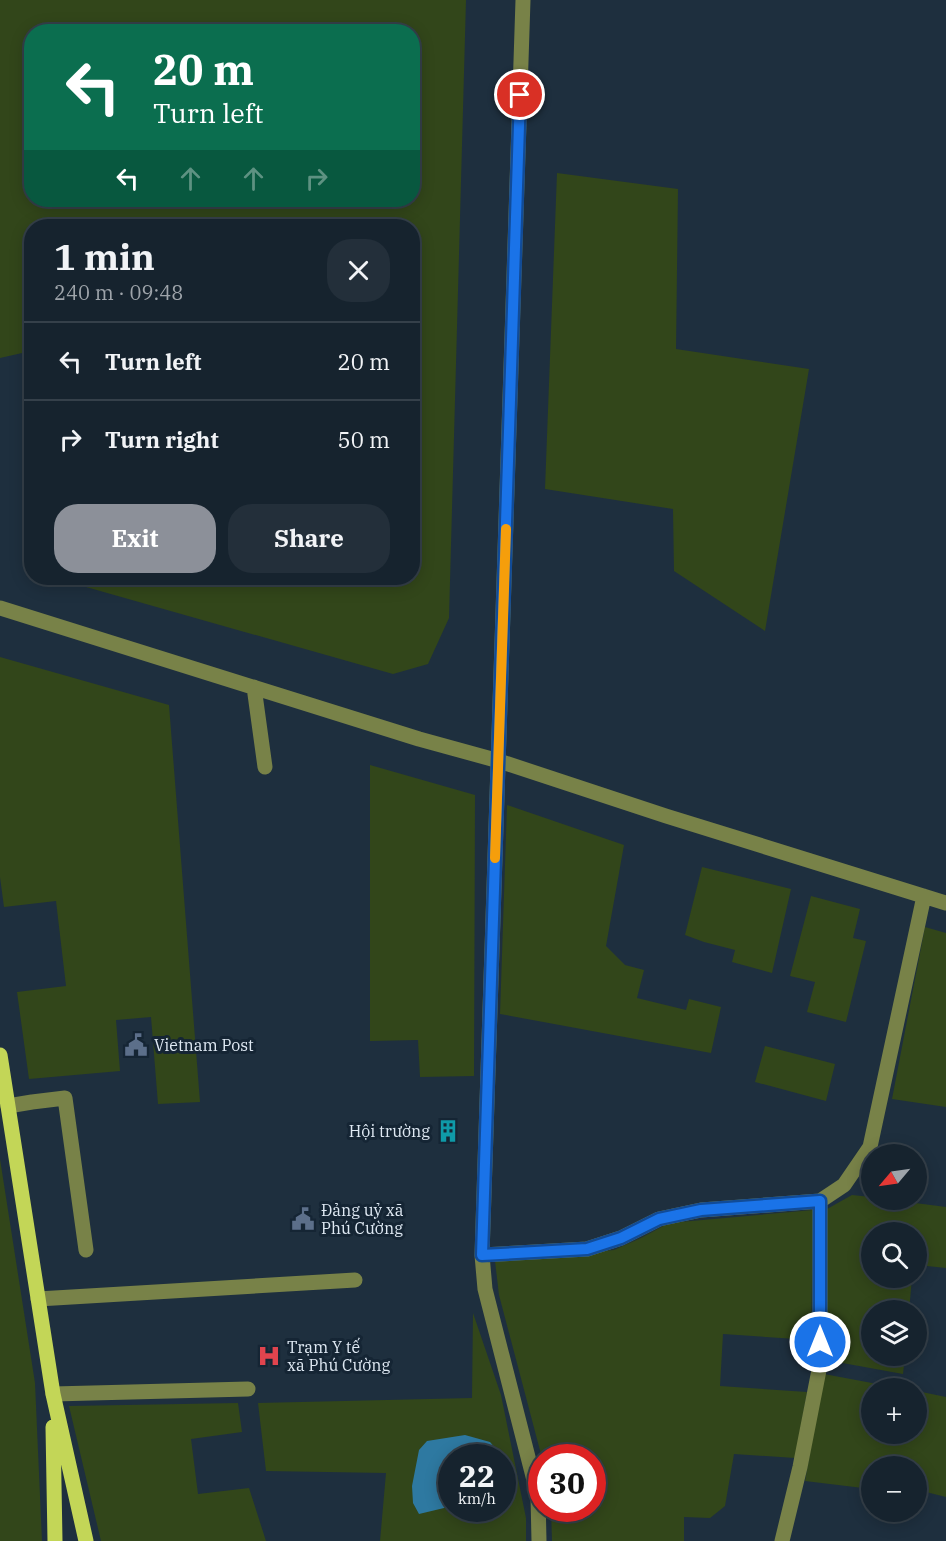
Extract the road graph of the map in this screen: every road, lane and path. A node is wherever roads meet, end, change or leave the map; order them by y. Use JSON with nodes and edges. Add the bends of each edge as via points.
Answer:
{"nodes":[{"id":1,"x":523,"y":0,"type":"edge"},
{"id":2,"x":0,"y":608,"type":"edge"},
{"id":3,"x":254,"y":687,"type":"junction"},
{"id":4,"x":499,"y":761,"type":"junction"},
{"id":5,"x":265,"y":767,"type":"dead end"},
{"id":6,"x":924,"y":896,"type":"junction"},
{"id":7,"x":946,"y":903,"type":"edge"},
{"id":8,"x":0,"y":1055,"type":"edge"},
{"id":9,"x":9,"y":1106,"type":"junction"},
{"id":10,"x":820,"y":1201,"type":"junction"},
{"id":11,"x":86,"y":1250,"type":"dead end"},
{"id":12,"x":482,"y":1255,"type":"junction"},
{"id":13,"x":355,"y":1280,"type":"dead end"},
{"id":14,"x":38,"y":1299,"type":"junction"},
{"id":15,"x":248,"y":1389,"type":"dead end"},
{"id":16,"x":53,"y":1394,"type":"junction"},
{"id":17,"x":55,"y":1541,"type":"edge"},
{"id":18,"x":86,"y":1541,"type":"edge"},
{"id":19,"x":539,"y":1541,"type":"edge"},
{"id":20,"x":782,"y":1541,"type":"edge"}],
"edges":[{"from":1,"to":4,"type":"street"},
{"from":2,"to":3,"type":"street"},
{"from":3,"to":4,"type":"street"},
{"from":3,"to":5,"type":"street"},
{"from":4,"to":6,"type":"street"},
{"from":4,"to":12,"type":"street"},
{"from":6,"to":7,"type":"street"},
{"from":6,"to":10,"type":"street","via":[[870,1147],[844,1185]]},
{"from":8,"to":9,"type":"main road"},
{"from":9,"to":11,"type":"street","via":[[65,1098]]},
{"from":9,"to":14,"type":"main road"},
{"from":10,"to":12,"type":"street","via":[[701,1210],[659,1219],[587,1249]]},
{"from":10,"to":20,"type":"street","via":[[819,1365]]},
{"from":12,"to":19,"type":"street","via":[[485,1289],[538,1496]]},
{"from":13,"to":14,"type":"street"},
{"from":14,"to":16,"type":"main road"},
{"from":15,"to":16,"type":"street"},
{"from":16,"to":17,"type":"main road"},
{"from":16,"to":18,"type":"main road"}]}
